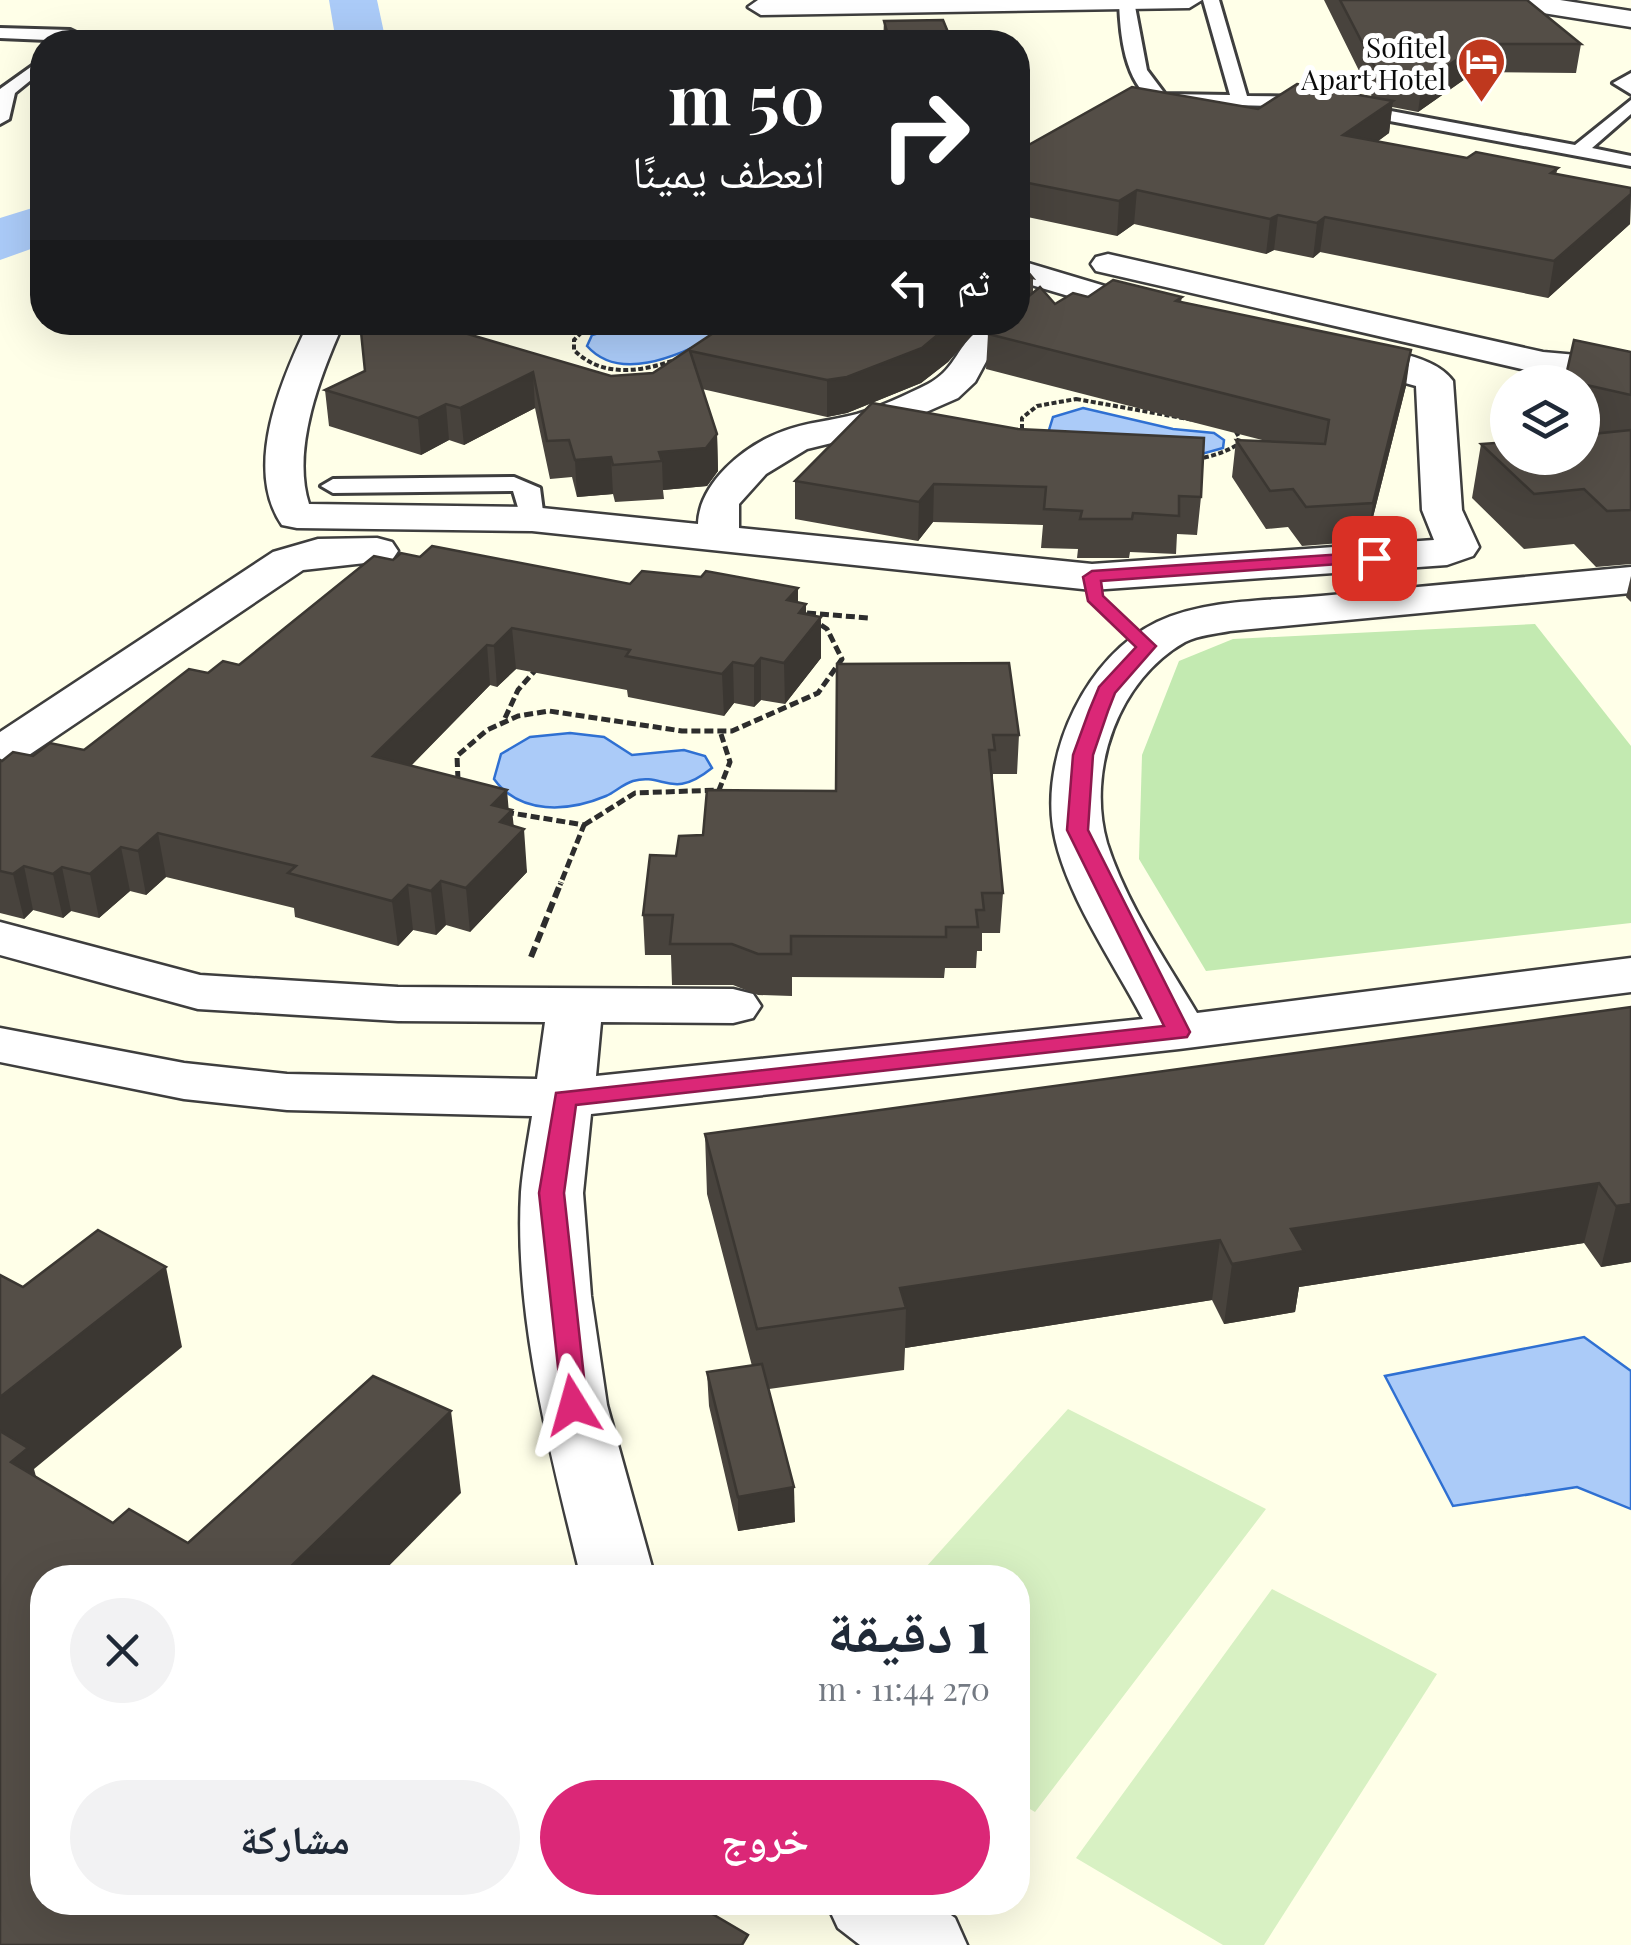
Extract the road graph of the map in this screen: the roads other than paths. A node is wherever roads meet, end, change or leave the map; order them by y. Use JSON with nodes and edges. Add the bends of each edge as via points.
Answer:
{"nodes":[{"id":1,"x":1189,"y":0,"type":"edge"},
{"id":2,"x":1211,"y":0,"type":"edge"},
{"id":3,"x":1513,"y":0,"type":"edge"},
{"id":4,"x":1126,"y":1,"type":"edge"},
{"id":5,"x":760,"y":3,"type":"edge"},
{"id":6,"x":1631,"y":19,"type":"edge"},
{"id":7,"x":765,"y":30,"type":"edge"},
{"id":8,"x":0,"y":33,"type":"edge"},
{"id":9,"x":30,"y":34,"type":"edge"},
{"id":10,"x":30,"y":73,"type":"edge"},
{"id":11,"x":1631,"y":78,"type":"edge"},
{"id":12,"x":1631,"y":90,"type":"edge"},
{"id":13,"x":1240,"y":100,"type":"junction"},
{"id":14,"x":1631,"y":105,"type":"edge"},
{"id":15,"x":0,"y":119,"type":"edge"},
{"id":16,"x":1461,"y":130,"type":"junction"},
{"id":17,"x":1437,"y":146,"type":"dead end"},
{"id":18,"x":1579,"y":151,"type":"junction"},
{"id":19,"x":1631,"y":161,"type":"edge"},
{"id":20,"x":1030,"y":247,"type":"edge"},
{"id":21,"x":1117,"y":266,"type":"junction"},
{"id":22,"x":1030,"y":274,"type":"edge"},
{"id":23,"x":1074,"y":289,"type":"junction"},
{"id":24,"x":1030,"y":314,"type":"edge"},
{"id":25,"x":323,"y":335,"type":"edge"},
{"id":26,"x":998,"y":335,"type":"edge"},
{"id":27,"x":1631,"y":365,"type":"edge"},
{"id":28,"x":333,"y":486,"type":"dead end"},
{"id":29,"x":532,"y":519,"type":"junction"},
{"id":30,"x":718,"y":538,"type":"junction"},
{"id":31,"x":1092,"y":577,"type":"junction"},
{"id":32,"x":1631,"y":580,"type":"edge"},
{"id":33,"x":879,"y":607,"type":"road end"},
{"id":34,"x":1146,"y":646,"type":"junction"},
{"id":35,"x":0,"y":753,"type":"edge"},
{"id":36,"x":0,"y":938,"type":"edge"},
{"id":37,"x":1631,"y":975,"type":"edge"},
{"id":38,"x":733,"y":1006,"type":"dead end"},
{"id":39,"x":575,"y":1007,"type":"junction"},
{"id":40,"x":1178,"y":1032,"type":"junction"},
{"id":41,"x":0,"y":1045,"type":"edge"},
{"id":42,"x":565,"y":1098,"type":"junction"},
{"id":43,"x":615,"y":1565,"type":"edge"},
{"id":44,"x":885,"y":1915,"type":"edge"},
{"id":45,"x":925,"y":1945,"type":"edge"}],
"edges":[{"from":1,"to":4,"type":"street"},
{"from":2,"to":13,"type":"lane"},
{"from":3,"to":6,"type":"street"},
{"from":4,"to":5,"type":"street"},
{"from":4,"to":13,"type":"lane","via":[[1151,95]]},
{"from":5,"to":7,"type":"street"},
{"from":8,"to":9,"type":"lane"},
{"from":10,"to":15,"type":"lane","via":[[7,91]]},
{"from":11,"to":12,"type":"lane","via":[[1621,83]]},
{"from":13,"to":16,"type":"lane","via":[[1315,102]]},
{"from":14,"to":18,"type":"lane"},
{"from":16,"to":17,"type":"lane"},
{"from":16,"to":18,"type":"lane"},
{"from":18,"to":19,"type":"lane"},
{"from":20,"to":21,"type":"street"},
{"from":21,"to":23,"type":"street"},
{"from":21,"to":27,"type":"street","via":[[1543,362]]},
{"from":22,"to":23,"type":"street"},
{"from":23,"to":24,"type":"street"},
{"from":23,"to":31,"type":"street","via":[[1428,376],[1437,386],[1442,510],[1458,544],[1427,554]]},
{"from":25,"to":29,"type":"street","via":[[286,432],[290,511],[319,518]]},
{"from":26,"to":30,"type":"street","via":[[973,352],[945,390],[871,422],[794,440],[752,466],[720,502]]},
{"from":28,"to":29,"type":"lane","via":[[514,484],[528,488]]},
{"from":29,"to":30,"type":"street"},
{"from":30,"to":31,"type":"street"},
{"from":31,"to":34,"type":"street","via":[[1094,598]]},
{"from":32,"to":34,"type":"street","via":[[1230,618],[1175,630]]},
{"from":33,"to":35,"type":"street","via":[[550,554],[318,552],[278,567]]},
{"from":34,"to":40,"type":"street","via":[[1102,701],[1083,755],[1078,830]]},
{"from":36,"to":39,"type":"street","via":[[198,992]]},
{"from":37,"to":40,"type":"street"},
{"from":38,"to":39,"type":"street"},
{"from":39,"to":42,"type":"street"},
{"from":40,"to":42,"type":"street"},
{"from":41,"to":42,"type":"street","via":[[184,1082],[287,1092]]},
{"from":42,"to":43,"type":"street","via":[[552,1193],[559,1296],[573,1405]]},
{"from":44,"to":45,"type":"street"}]}
